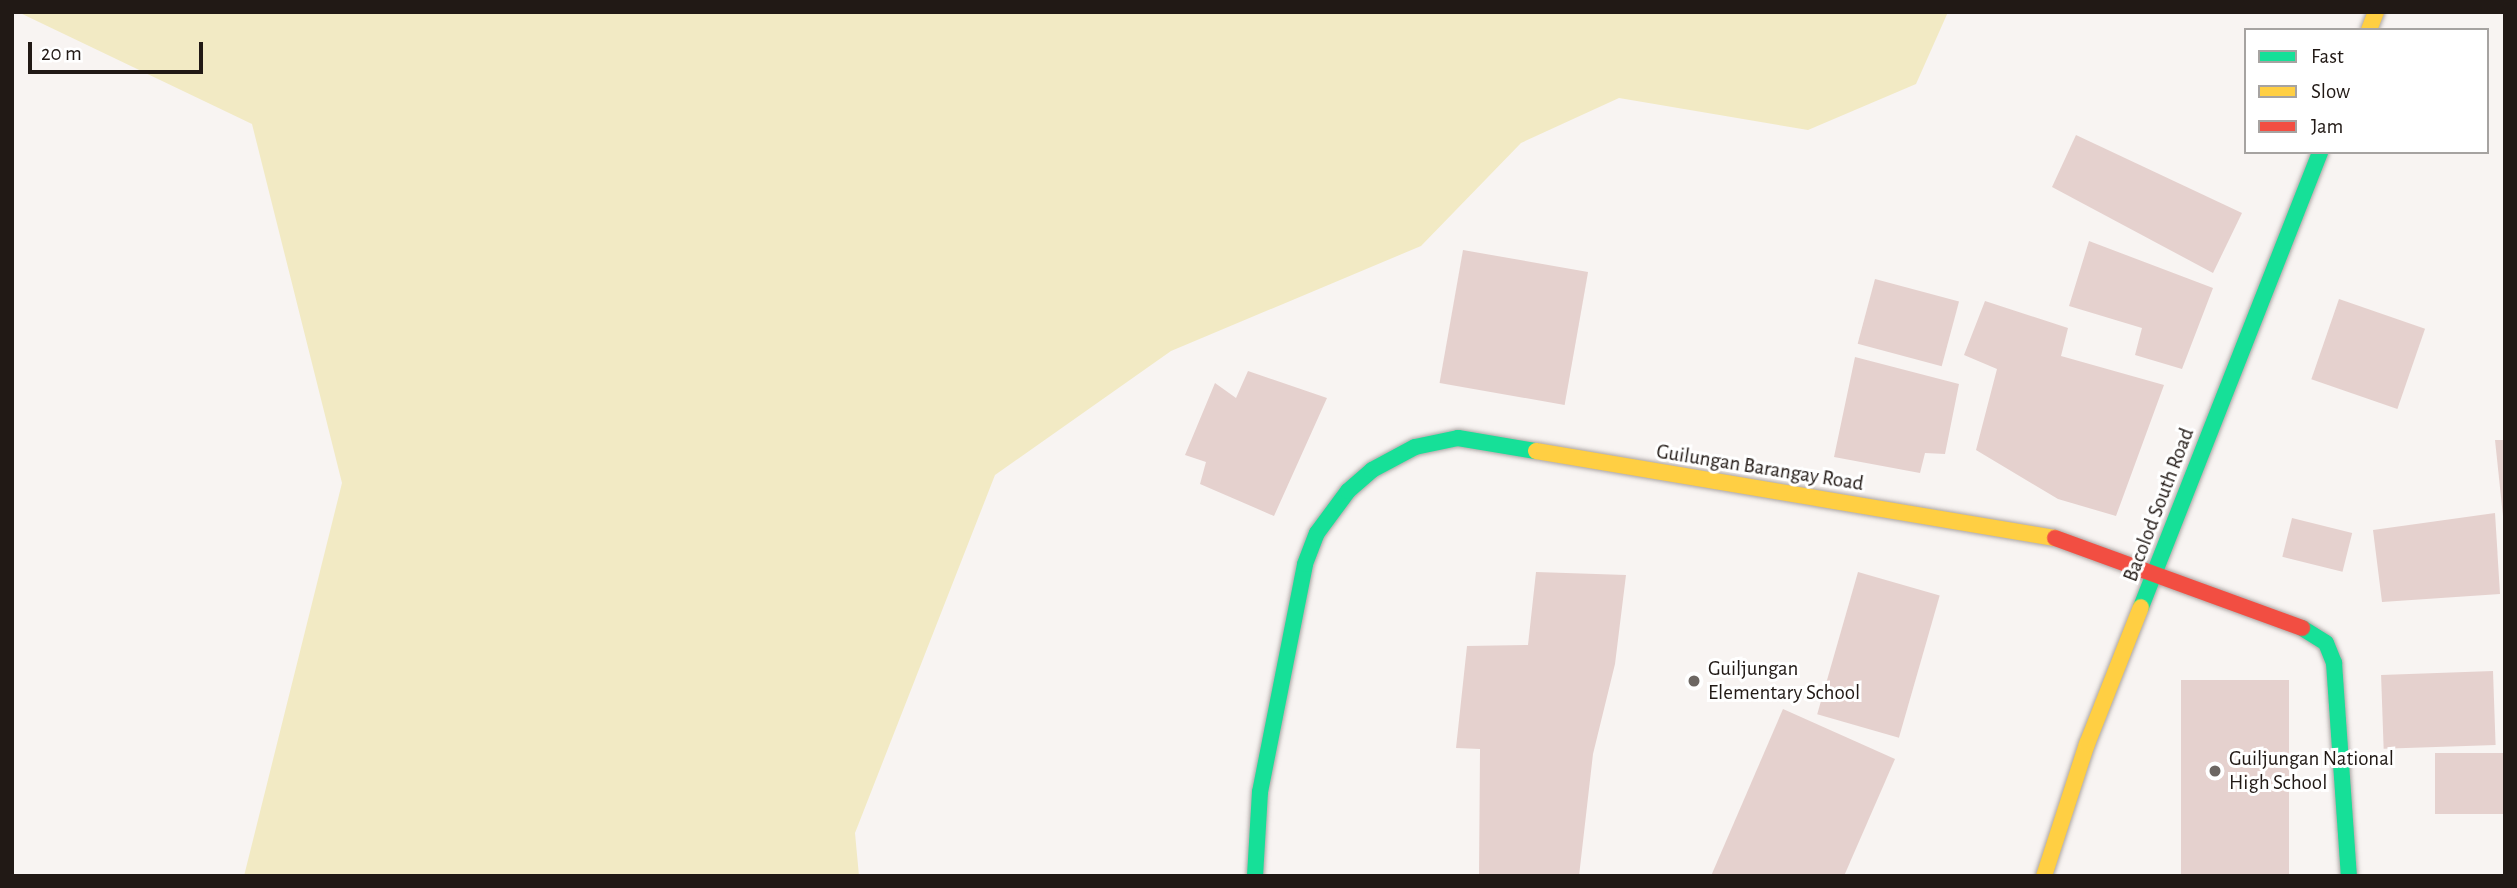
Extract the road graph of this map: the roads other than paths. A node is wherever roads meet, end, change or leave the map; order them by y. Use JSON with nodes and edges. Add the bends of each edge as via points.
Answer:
{"nodes":[{"id":1,"x":2319,"y":154,"type":"edge"},
{"id":2,"x":2155,"y":574,"type":"junction"},
{"id":3,"x":1255,"y":876,"type":"edge"},
{"id":4,"x":2044,"y":876,"type":"edge"},
{"id":5,"x":2349,"y":876,"type":"edge"}],
"edges":[{"from":1,"to":2,"type":"main road","name":"Bacolod South Road"},
{"from":2,"to":3,"type":"main road","name":"Guilungan Barangay Road","via":[[2060,539],[1458,438],[1415,447],[1348,491],[1317,533],[1305,564],[1260,792]]},
{"from":2,"to":4,"type":"main road","name":"Bacolod South Road","via":[[2087,744]]},
{"from":2,"to":5,"type":"main road","name":"Guilungan Barangay Road","via":[[2301,627],[2326,643],[2334,663]]}]}
